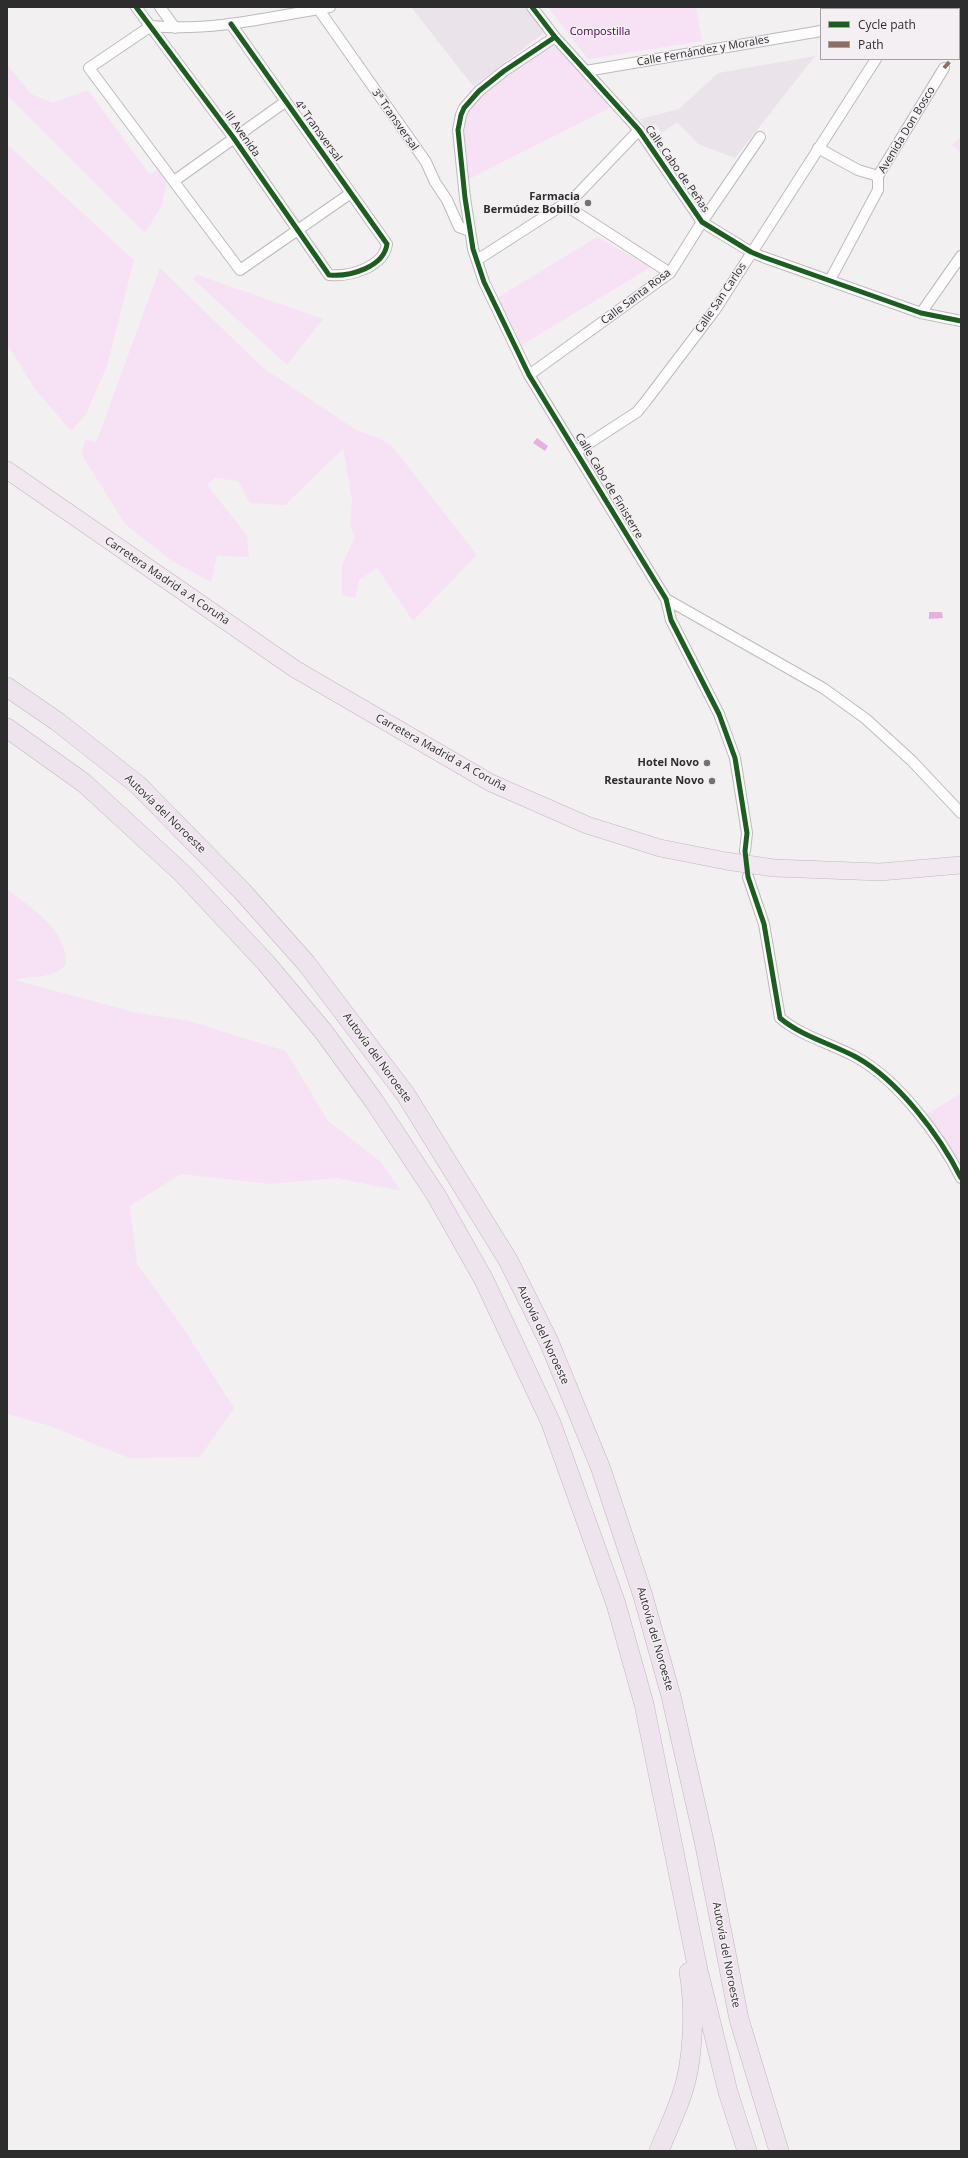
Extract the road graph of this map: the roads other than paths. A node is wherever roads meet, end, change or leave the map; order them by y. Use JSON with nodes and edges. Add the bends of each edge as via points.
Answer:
{"nodes":[{"id":1,"x":136,"y":7,"type":"edge"},
{"id":2,"x":160,"y":7,"type":"edge"},
{"id":3,"x":330,"y":7,"type":"edge"},
{"id":4,"x":532,"y":7,"type":"edge"},
{"id":5,"x":317,"y":8,"type":"edge"},
{"id":6,"x":231,"y":24,"type":"junction"},
{"id":7,"x":151,"y":26,"type":"junction"},
{"id":8,"x":175,"y":28,"type":"junction"},
{"id":9,"x":820,"y":31,"type":"edge"},
{"id":10,"x":555,"y":37,"type":"junction"},
{"id":11,"x":875,"y":60,"type":"edge"},
{"id":12,"x":944,"y":68,"type":"dead end"},
{"id":13,"x":586,"y":71,"type":"junction"},
{"id":14,"x":285,"y":102,"type":"junction"},
{"id":15,"x":639,"y":130,"type":"junction"},
{"id":16,"x":760,"y":137,"type":"dead end"},
{"id":17,"x":233,"y":138,"type":"junction"},
{"id":18,"x":818,"y":148,"type":"junction"},
{"id":19,"x":878,"y":176,"type":"junction"},
{"id":20,"x":174,"y":181,"type":"junction"},
{"id":21,"x":351,"y":193,"type":"junction"},
{"id":22,"x":565,"y":205,"type":"junction"},
{"id":23,"x":702,"y":222,"type":"junction"},
{"id":24,"x":297,"y":231,"type":"junction"},
{"id":25,"x":470,"y":231,"type":"junction"},
{"id":26,"x":751,"y":252,"type":"junction"},
{"id":27,"x":961,"y":256,"type":"edge"},
{"id":28,"x":477,"y":260,"type":"junction"},
{"id":29,"x":670,"y":273,"type":"junction"},
{"id":30,"x":329,"y":275,"type":"joint"},
{"id":31,"x":830,"y":280,"type":"junction"},
{"id":32,"x":921,"y":313,"type":"junction"},
{"id":33,"x":961,"y":321,"type":"edge"},
{"id":34,"x":529,"y":375,"type":"junction"},
{"id":35,"x":577,"y":451,"type":"junction"},
{"id":36,"x":7,"y":470,"type":"edge"},
{"id":37,"x":666,"y":599,"type":"junction"},
{"id":38,"x":7,"y":687,"type":"edge"},
{"id":39,"x":7,"y":728,"type":"edge"},
{"id":40,"x":961,"y":813,"type":"edge"},
{"id":41,"x":746,"y":851,"type":"dead end"},
{"id":42,"x":961,"y":865,"type":"edge"},
{"id":43,"x":748,"y":877,"type":"dead end"},
{"id":44,"x":961,"y":1178,"type":"edge"},
{"id":45,"x":622,"y":1629,"type":"junction"},
{"id":46,"x":704,"y":1841,"type":"junction"},
{"id":47,"x":659,"y":2151,"type":"edge"},
{"id":48,"x":747,"y":2151,"type":"edge"},
{"id":49,"x":778,"y":2151,"type":"edge"},
{"id":50,"x":785,"y":2151,"type":"edge"}],
"edges":[{"from":1,"to":7,"type":"street","name":"III Avenida"},
{"from":2,"to":8,"type":"street"},
{"from":3,"to":5,"type":"street"},
{"from":4,"to":10,"type":"street","name":"Calle Cabo de Peñas"},
{"from":5,"to":6,"type":"street"},
{"from":5,"to":25,"type":"street","name":"3ª Transversal","via":[[426,162],[459,227]]},
{"from":6,"to":8,"type":"street"},
{"from":6,"to":14,"type":"street","name":"4ª Transversal"},
{"from":7,"to":8,"type":"street"},
{"from":7,"to":17,"type":"street","name":"III Avenida"},
{"from":7,"to":20,"type":"street","via":[[89,68]]},
{"from":9,"to":13,"type":"street","name":"Calle Fernández y Morales"},
{"from":10,"to":13,"type":"street","name":"Calle Cabo de Peñas"},
{"from":10,"to":25,"type":"street","name":"Calle Cabo de Finisterre","via":[[504,71],[471,99],[461,115],[458,130]]},
{"from":11,"to":18,"type":"street","name":"Calle San Carlos"},
{"from":12,"to":19,"type":"street","name":"Avenida Don Bosco"},
{"from":13,"to":15,"type":"street","name":"Calle Cabo de Peñas"},
{"from":14,"to":17,"type":"street"},
{"from":14,"to":21,"type":"street","name":"4ª Transversal"},
{"from":15,"to":22,"type":"street"},
{"from":15,"to":23,"type":"street","name":"Calle Cabo de Peñas"},
{"from":16,"to":23,"type":"street","name":"Calle Santa Rosa"},
{"from":17,"to":20,"type":"street"},
{"from":17,"to":24,"type":"street","name":"III Avenida"},
{"from":18,"to":19,"type":"street","via":[[858,170]]},
{"from":18,"to":26,"type":"street","name":"Calle San Carlos"},
{"from":19,"to":31,"type":"street","name":"Avenida Don Bosco","via":[[878,190]]},
{"from":20,"to":24,"type":"street","via":[[240,270]]},
{"from":21,"to":24,"type":"street"},
{"from":21,"to":30,"type":"street","name":"4ª Transversal","via":[[387,244],[385,253],[373,264],[353,274],[343,277]]},
{"from":22,"to":28,"type":"street"},
{"from":22,"to":29,"type":"street"},
{"from":23,"to":26,"type":"street","name":"Calle Cabo de Peñas"},
{"from":23,"to":29,"type":"street","name":"Calle Santa Rosa"},
{"from":24,"to":30,"type":"street","name":"III Avenida"},
{"from":25,"to":28,"type":"street","name":"Calle Cabo de Finisterre"},
{"from":26,"to":31,"type":"street","name":"Calle Cabo de Peñas"},
{"from":26,"to":35,"type":"street","name":"Calle San Carlos","via":[[715,310],[637,412]]},
{"from":27,"to":32,"type":"street"},
{"from":28,"to":34,"type":"street","name":"Calle Cabo de Finisterre","via":[[484,282]]},
{"from":29,"to":34,"type":"street","name":"Calle Santa Rosa"},
{"from":31,"to":32,"type":"street","name":"Calle Cabo de Peñas"},
{"from":32,"to":33,"type":"street","name":"Calle Cabo de Peñas"},
{"from":34,"to":35,"type":"street","name":"Calle Cabo de Finisterre"},
{"from":35,"to":37,"type":"street","name":"Calle Cabo de Finisterre"},
{"from":36,"to":42,"type":"highway","name":"Carretera Madrid a A Coruña","via":[[295,669],[491,783],[587,825],[667,849],[774,868],[880,872]]},
{"from":37,"to":40,"type":"street","via":[[823,688],[866,719],[912,761]]},
{"from":37,"to":41,"type":"street","name":"Calle Cabo de Finisterre","via":[[672,620],[719,714],[735,758],[747,833]]},
{"from":38,"to":46,"type":"highway","name":"Autovía del Noroeste","via":[[58,722],[138,785],[242,891],[306,963],[406,1095],[508,1260],[549,1342],[608,1491],[648,1611]]},
{"from":39,"to":45,"type":"highway","via":[[84,783],[183,874],[266,963],[323,1031],[374,1101],[436,1195],[488,1287],[551,1423],[616,1604]]},
{"from":43,"to":44,"type":"street","via":[[764,924],[780,1018],[858,1058],[875,1070],[927,1125]]},
{"from":45,"to":47,"type":"highway","via":[[658,1793],[690,1980],[691,2044],[688,2066],[682,2096]]},
{"from":45,"to":48,"type":"highway","via":[[644,1704],[698,1970],[728,2092]]},
{"from":46,"to":49,"type":"highway","name":"Autovía del Noroeste","via":[[739,2018]]},
{"from":46,"to":50,"type":"highway","via":[[747,2028]]}]}
